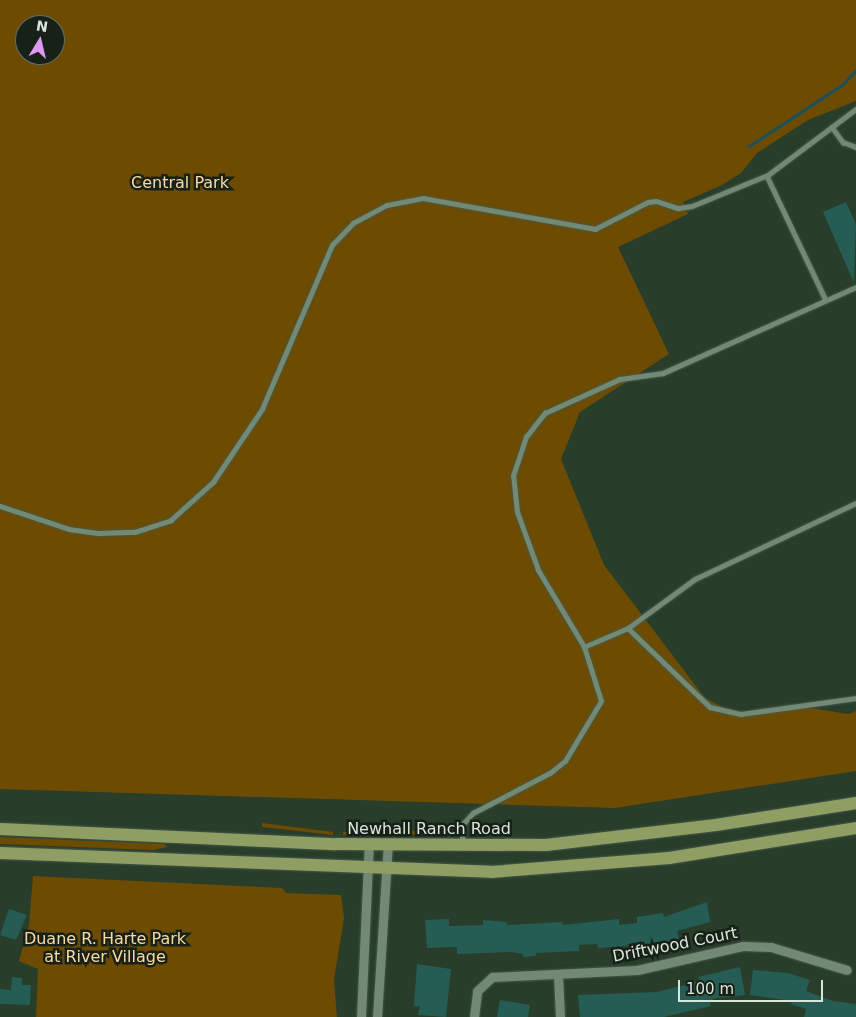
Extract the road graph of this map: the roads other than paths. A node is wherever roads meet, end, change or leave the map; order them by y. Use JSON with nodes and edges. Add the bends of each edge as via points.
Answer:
{"nodes":[{"id":1,"x":856,"y":109,"type":"edge"},
{"id":2,"x":832,"y":127,"type":"junction"},
{"id":3,"x":856,"y":147,"type":"edge"},
{"id":4,"x":768,"y":176,"type":"junction"},
{"id":5,"x":856,"y":287,"type":"edge"},
{"id":6,"x":826,"y":300,"type":"junction"},
{"id":7,"x":856,"y":503,"type":"edge"},
{"id":8,"x":0,"y":506,"type":"edge"},
{"id":9,"x":628,"y":628,"type":"junction"},
{"id":10,"x":584,"y":648,"type":"junction"},
{"id":11,"x":856,"y":698,"type":"edge"},
{"id":12,"x":856,"y":803,"type":"edge"},
{"id":13,"x":856,"y":828,"type":"edge"},
{"id":14,"x":0,"y":829,"type":"edge"},
{"id":15,"x":369,"y":844,"type":"junction"},
{"id":16,"x":388,"y":844,"type":"junction"},
{"id":17,"x":462,"y":846,"type":"junction"},
{"id":18,"x":0,"y":853,"type":"edge"},
{"id":19,"x":368,"y":869,"type":"junction"},
{"id":20,"x":388,"y":869,"type":"junction"},
{"id":21,"x":846,"y":970,"type":"dead end"},
{"id":22,"x":558,"y":976,"type":"junction"},
{"id":23,"x":361,"y":1017,"type":"edge"},
{"id":24,"x":377,"y":1017,"type":"edge"},
{"id":25,"x":474,"y":1017,"type":"edge"},
{"id":26,"x":560,"y":1017,"type":"edge"}],
"edges":[{"from":1,"to":2,"type":"lane"},
{"from":2,"to":3,"type":"lane","via":[[843,142]]},
{"from":2,"to":4,"type":"lane"},
{"from":4,"to":6,"type":"lane"},
{"from":4,"to":8,"type":"lane","via":[[692,206],[678,208],[656,201],[648,202],[595,229],[423,198],[387,205],[353,223],[332,245],[258,416],[213,482],[171,520],[135,532],[99,533],[69,529]]},
{"from":5,"to":6,"type":"lane"},
{"from":6,"to":10,"type":"lane","via":[[663,373],[620,379],[544,413],[526,437],[513,476],[517,512],[538,570]]},
{"from":7,"to":9,"type":"lane","via":[[695,579]]},
{"from":9,"to":10,"type":"lane"},
{"from":9,"to":11,"type":"lane","via":[[710,707],[741,714]]},
{"from":10,"to":17,"type":"lane","via":[[601,701],[594,718],[565,761],[550,773],[474,813],[463,824]]},
{"from":12,"to":17,"type":"main road","name":"Newhall Ranch Road","via":[[597,841]]},
{"from":13,"to":20,"type":"main road","via":[[605,865],[491,872]]},
{"from":14,"to":15,"type":"main road","name":"Newhall Ranch Road"},
{"from":15,"to":16,"type":"main road","name":"Newhall Ranch Road"},
{"from":15,"to":19,"type":"street"},
{"from":16,"to":17,"type":"main road","name":"Newhall Ranch Road"},
{"from":16,"to":20,"type":"street"},
{"from":18,"to":19,"type":"main road"},
{"from":19,"to":20,"type":"main road"},
{"from":19,"to":23,"type":"street"},
{"from":20,"to":24,"type":"street"},
{"from":21,"to":22,"type":"street","name":"Driftwood Court","via":[[810,956],[771,947],[743,946],[637,970]]},
{"from":22,"to":25,"type":"street","name":"Driftwood Court","via":[[492,977],[477,990]]},
{"from":22,"to":26,"type":"street"}]}
